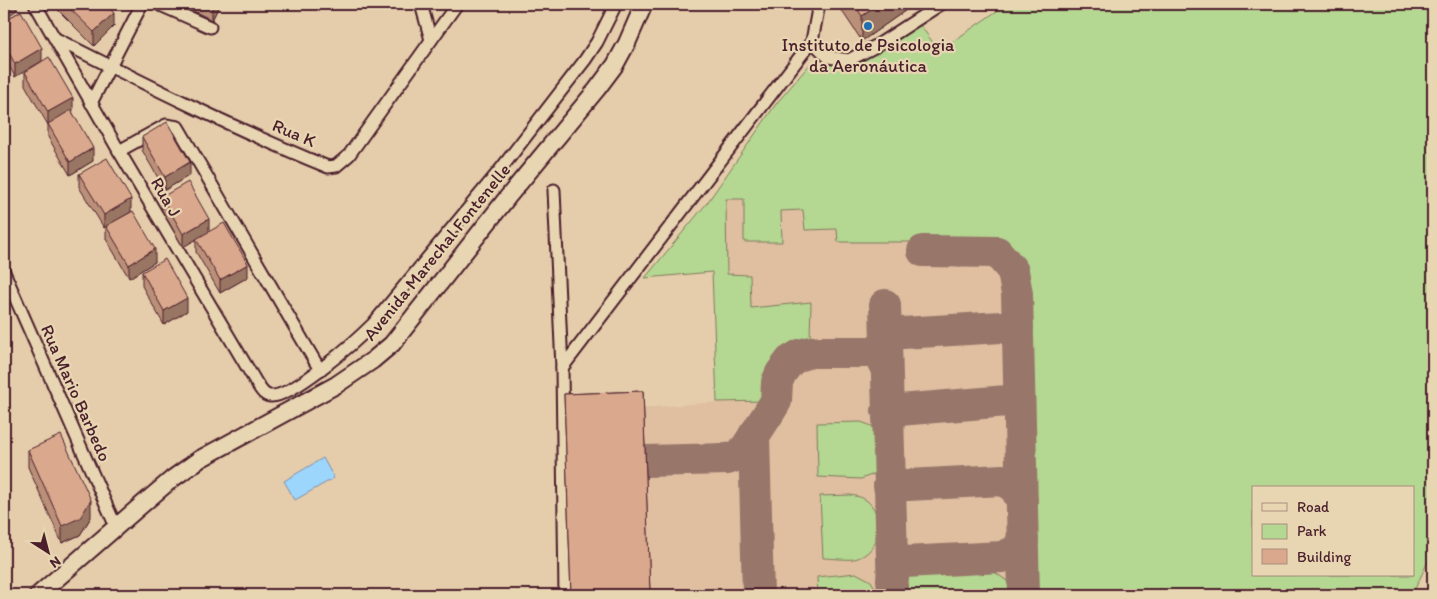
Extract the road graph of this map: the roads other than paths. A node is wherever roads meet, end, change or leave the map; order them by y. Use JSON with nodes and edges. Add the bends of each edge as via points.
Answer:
{"nodes":[{"id":1,"x":35,"y":4,"type":"edge"},
{"id":2,"x":142,"y":4,"type":"edge"},
{"id":3,"x":158,"y":4,"type":"edge"},
{"id":4,"x":420,"y":4,"type":"edge"},
{"id":5,"x":457,"y":4,"type":"edge"},
{"id":6,"x":616,"y":4,"type":"edge"},
{"id":7,"x":644,"y":4,"type":"edge"},
{"id":8,"x":818,"y":4,"type":"edge"},
{"id":9,"x":941,"y":4,"type":"edge"},
{"id":10,"x":210,"y":26,"type":"dead end"},
{"id":11,"x":56,"y":39,"type":"junction"},
{"id":12,"x":431,"y":40,"type":"junction"},
{"id":13,"x":812,"y":41,"type":"junction"},
{"id":14,"x":109,"y":66,"type":"junction"},
{"id":15,"x":91,"y":102,"type":"junction"},
{"id":16,"x":118,"y":151,"type":"junction"},
{"id":17,"x":554,"y":190,"type":"dead end"},
{"id":18,"x":4,"y":272,"type":"edge"},
{"id":19,"x":562,"y":368,"type":"junction"},
{"id":20,"x":320,"y":370,"type":"junction"},
{"id":21,"x":116,"y":527,"type":"junction"},
{"id":22,"x":38,"y":595,"type":"edge"},
{"id":23,"x":565,"y":595,"type":"edge"}],
"edges":[{"from":1,"to":11,"type":"street","name":"Rua J"},
{"from":2,"to":14,"type":"street"},
{"from":3,"to":10,"type":"street"},
{"from":4,"to":12,"type":"street"},
{"from":5,"to":12,"type":"street","name":"Rua K"},
{"from":6,"to":20,"type":"street","via":[[585,60],[494,177],[373,324]]},
{"from":7,"to":21,"type":"main road","name":"Avenida Marechal Fontenelle","via":[[615,65],[392,344],[336,385],[200,459]]},
{"from":8,"to":13,"type":"street"},
{"from":9,"to":13,"type":"street","via":[[849,60],[828,57]]},
{"from":11,"to":14,"type":"street","name":"Rua K"},
{"from":11,"to":15,"type":"street","name":"Rua J"},
{"from":12,"to":14,"type":"street","name":"Rua K","via":[[349,155],[336,166],[328,167]]},
{"from":13,"to":19,"type":"street"},
{"from":14,"to":15,"type":"street"},
{"from":15,"to":16,"type":"street","name":"Rua J"},
{"from":16,"to":20,"type":"street","name":"Rua J","via":[[266,395],[278,395]]},
{"from":16,"to":20,"type":"street","via":[[166,125],[178,127]]},
{"from":17,"to":19,"type":"street"},
{"from":18,"to":21,"type":"street","name":"Rua Mario Barbedo"},
{"from":19,"to":23,"type":"street"},
{"from":21,"to":22,"type":"main road","name":"Avenida Marechal Fontenelle"}]}
